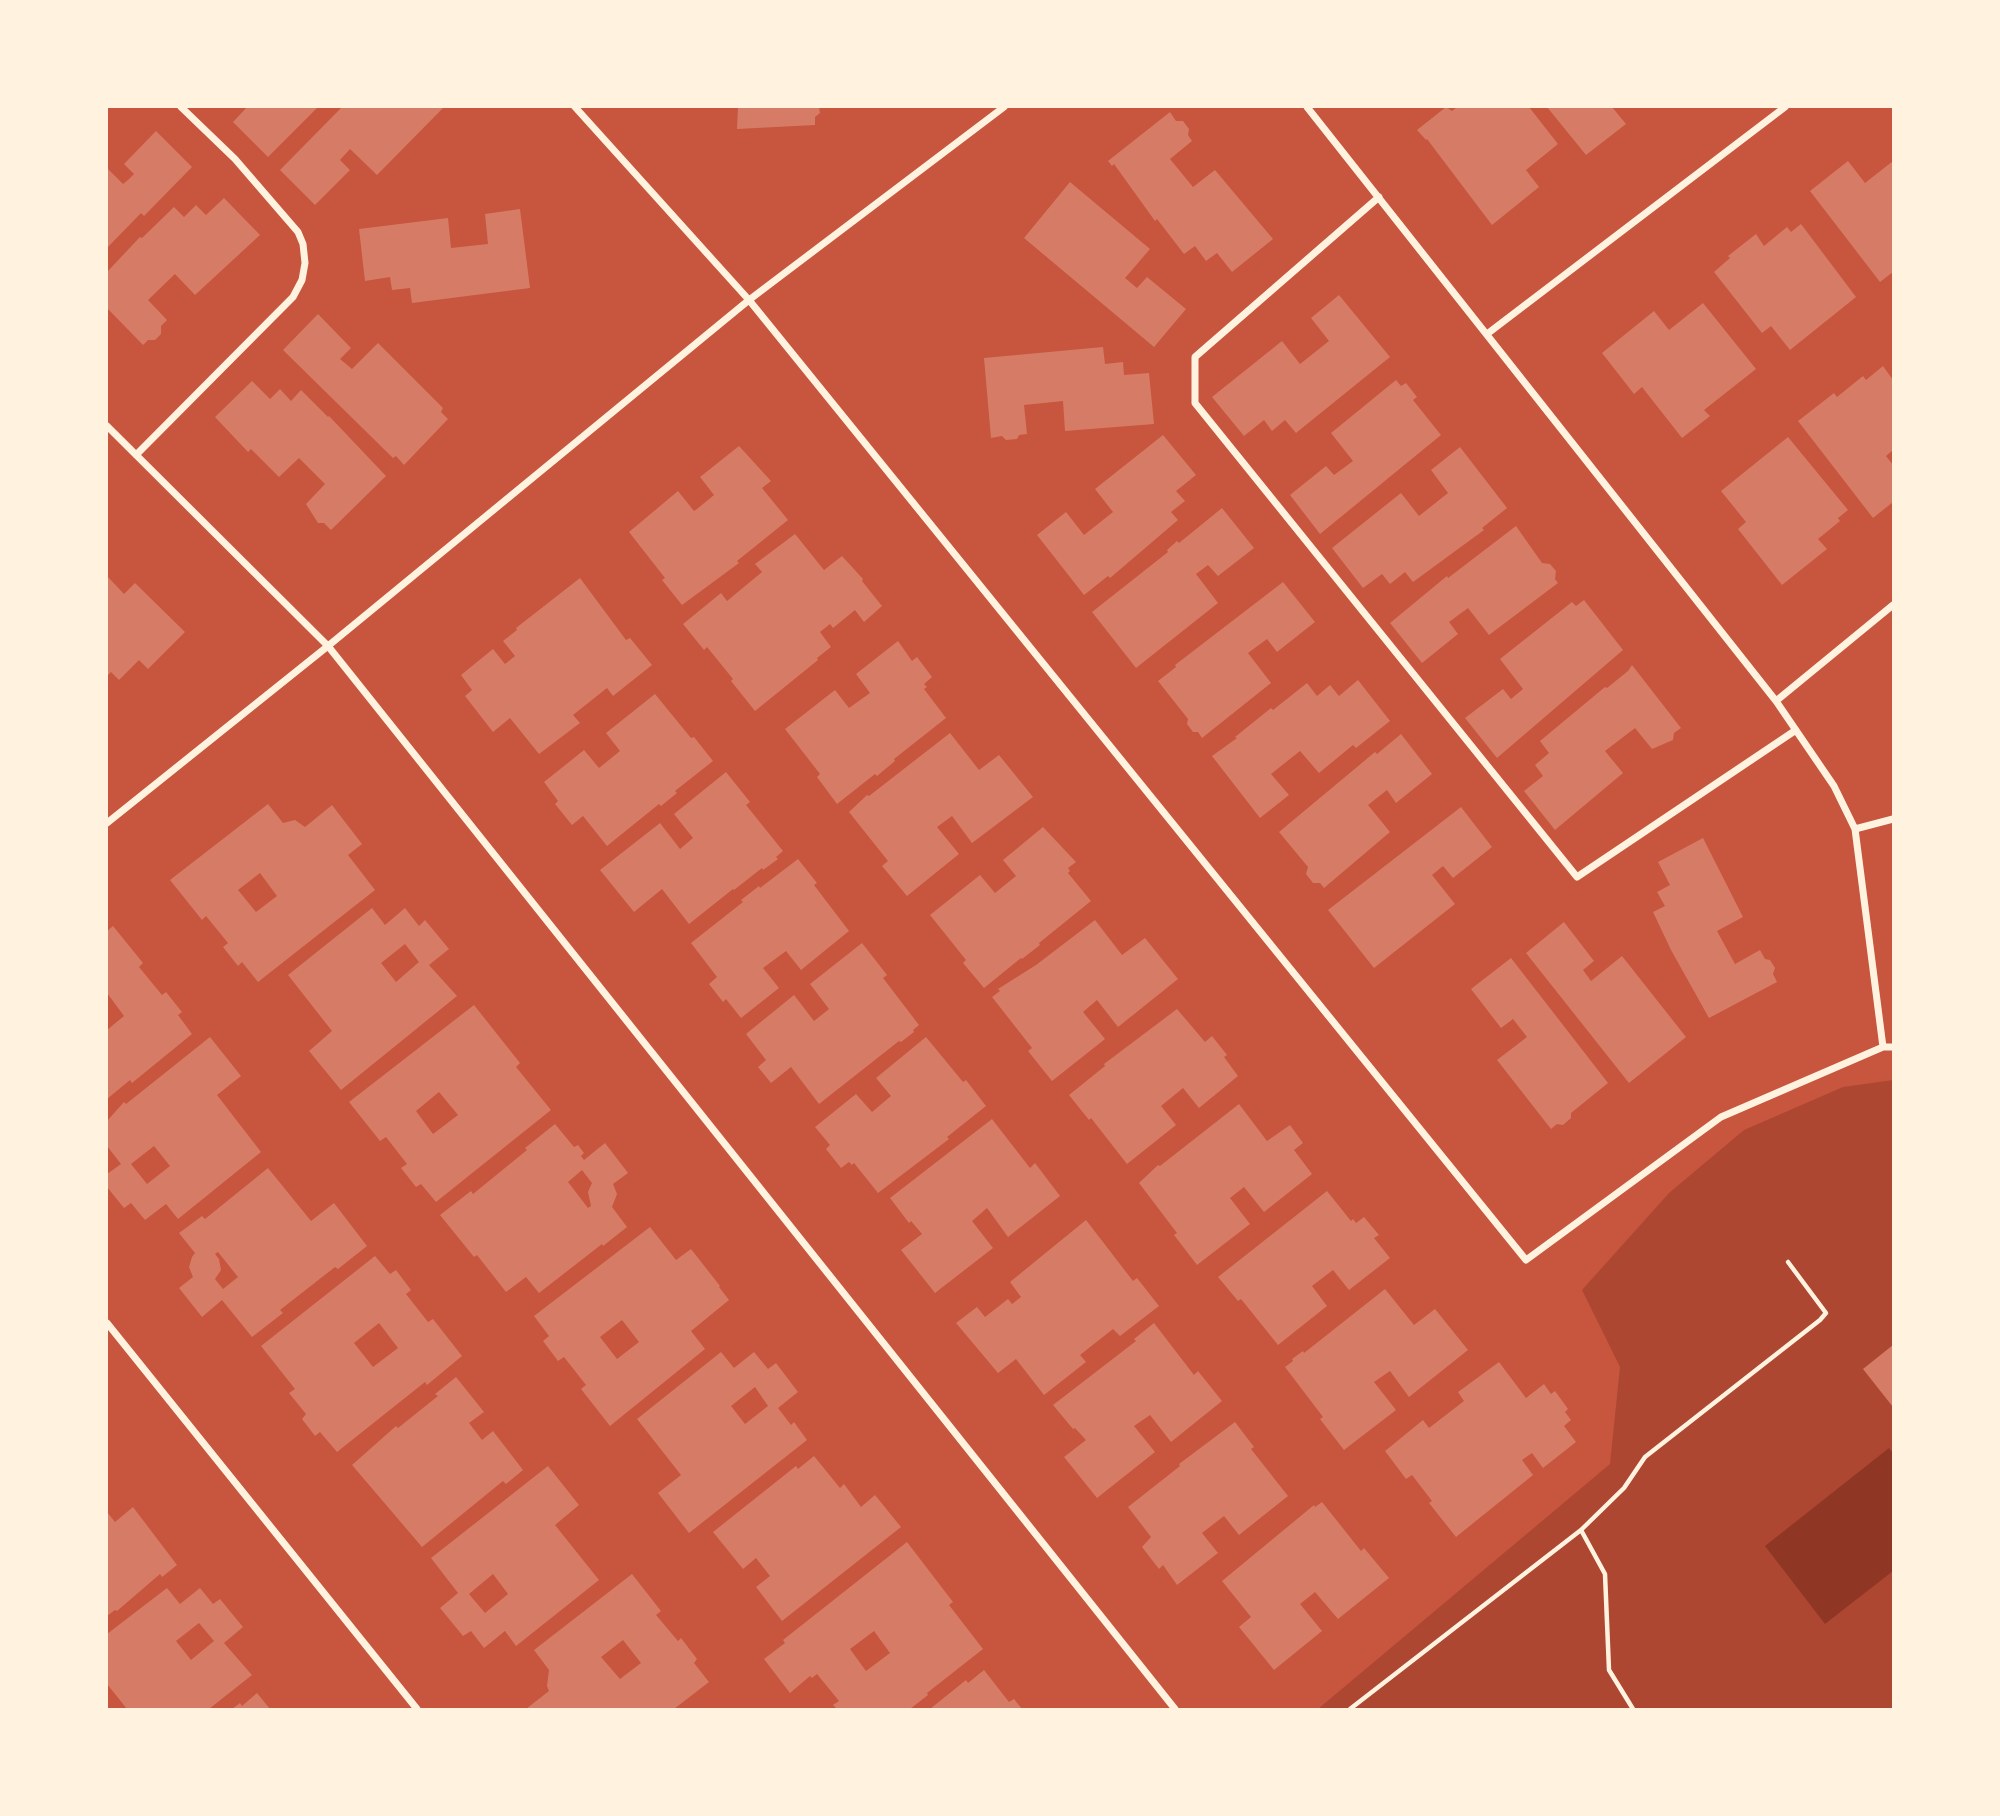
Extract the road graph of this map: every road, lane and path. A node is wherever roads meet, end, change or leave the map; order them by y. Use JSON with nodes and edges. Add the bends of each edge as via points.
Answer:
{"nodes":[{"id":1,"x":181,"y":107,"type":"edge"},
{"id":2,"x":575,"y":107,"type":"edge"},
{"id":3,"x":1004,"y":107,"type":"edge"},
{"id":4,"x":1307,"y":107,"type":"edge"},
{"id":5,"x":1785,"y":107,"type":"edge"},
{"id":6,"x":1379,"y":197,"type":"junction"},
{"id":7,"x":749,"y":300,"type":"junction"},
{"id":8,"x":1487,"y":334,"type":"junction"},
{"id":9,"x":107,"y":426,"type":"edge"},
{"id":10,"x":136,"y":455,"type":"junction"},
{"id":11,"x":1893,"y":605,"type":"edge"},
{"id":12,"x":328,"y":646,"type":"junction"},
{"id":13,"x":1776,"y":701,"type":"junction"},
{"id":14,"x":1796,"y":730,"type":"junction"},
{"id":15,"x":1893,"y":819,"type":"edge"},
{"id":16,"x":107,"y":823,"type":"edge"},
{"id":17,"x":1855,"y":829,"type":"junction"},
{"id":18,"x":1883,"y":1047,"type":"junction"},
{"id":19,"x":1893,"y":1047,"type":"edge"},
{"id":20,"x":1788,"y":1262,"type":"dead end"},
{"id":21,"x":107,"y":1323,"type":"edge"},
{"id":22,"x":1581,"y":1530,"type":"junction"},
{"id":23,"x":417,"y":1709,"type":"edge"},
{"id":24,"x":1175,"y":1709,"type":"edge"},
{"id":25,"x":1350,"y":1709,"type":"edge"},
{"id":26,"x":1633,"y":1709,"type":"edge"}],
"edges":[{"from":1,"to":10,"type":"street","via":[[235,159],[298,232],[304,271],[293,297]]},
{"from":2,"to":7,"type":"street"},
{"from":3,"to":7,"type":"street"},
{"from":4,"to":6,"type":"street"},
{"from":5,"to":8,"type":"street"},
{"from":6,"to":8,"type":"street"},
{"from":6,"to":14,"type":"street","via":[[1195,357],[1195,403],[1577,877]]},
{"from":7,"to":12,"type":"street"},
{"from":7,"to":18,"type":"street","via":[[1526,1260],[1721,1116]]},
{"from":8,"to":13,"type":"street"},
{"from":9,"to":10,"type":"street"},
{"from":10,"to":12,"type":"street"},
{"from":11,"to":13,"type":"street"},
{"from":12,"to":16,"type":"street"},
{"from":12,"to":24,"type":"street"},
{"from":13,"to":14,"type":"street"},
{"from":14,"to":17,"type":"street","via":[[1834,786]]},
{"from":15,"to":17,"type":"street"},
{"from":17,"to":18,"type":"street"},
{"from":18,"to":19,"type":"street"},
{"from":20,"to":22,"type":"path","via":[[1826,1313],[1645,1457],[1624,1488]]},
{"from":21,"to":23,"type":"street"},
{"from":22,"to":25,"type":"path"},
{"from":22,"to":26,"type":"path","via":[[1605,1574],[1609,1670]]}]}
